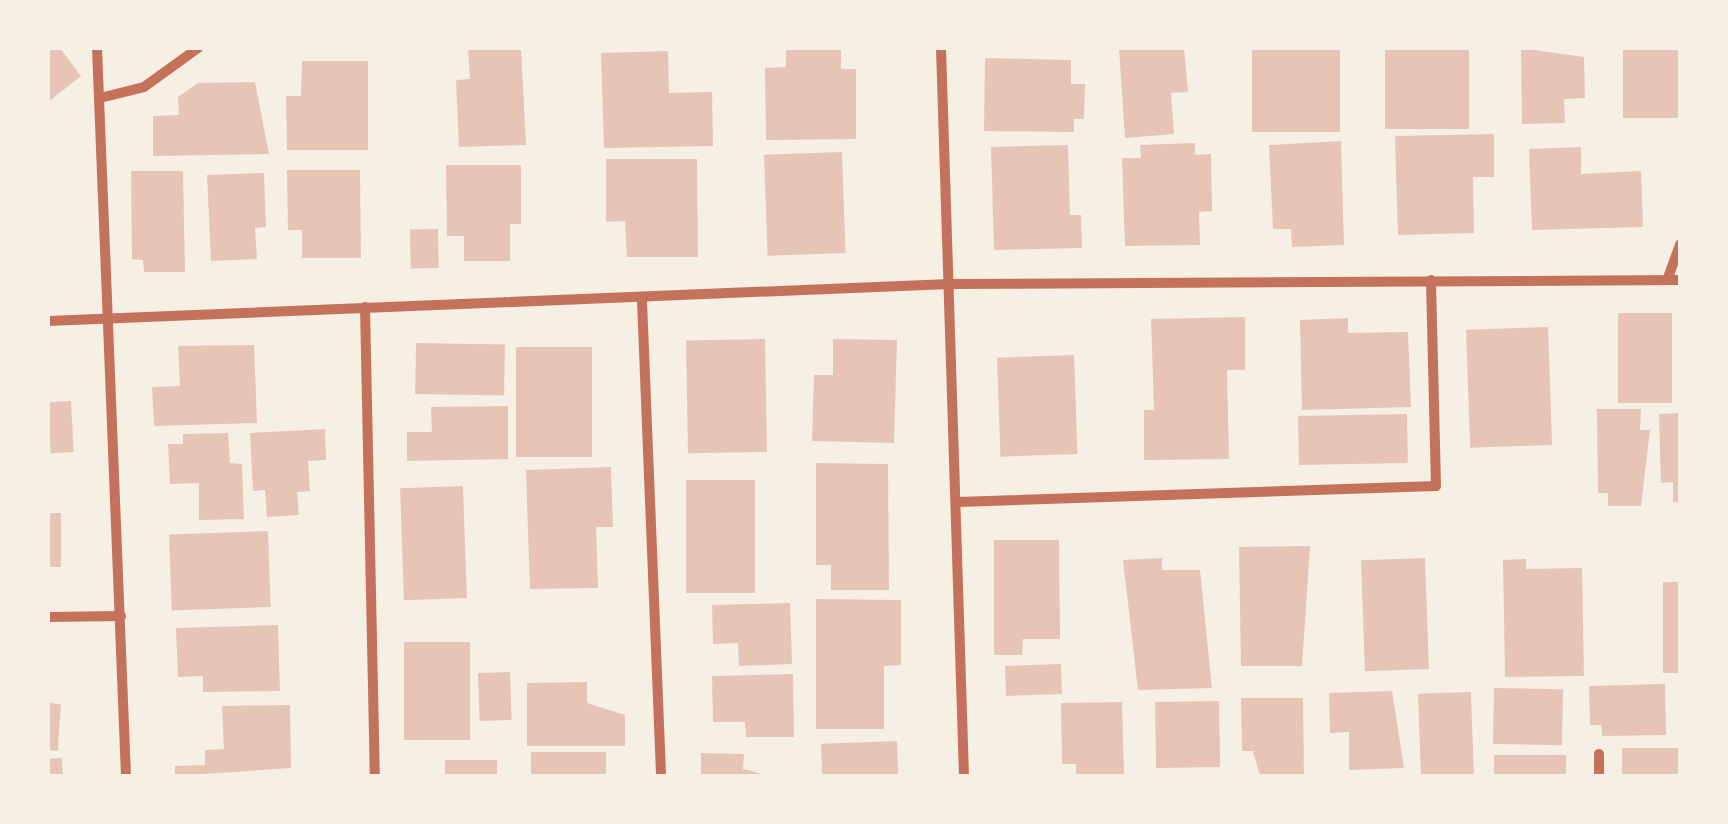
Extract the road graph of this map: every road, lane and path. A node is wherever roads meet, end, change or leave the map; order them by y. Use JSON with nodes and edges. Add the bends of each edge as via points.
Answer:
{"nodes":[{"id":1,"x":97,"y":48,"type":"edge"},
{"id":2,"x":198,"y":48,"type":"edge"},
{"id":3,"x":941,"y":48,"type":"edge"},
{"id":4,"x":100,"y":98,"type":"junction"},
{"id":5,"x":1680,"y":244,"type":"edge"},
{"id":6,"x":1675,"y":277,"type":"edge"},
{"id":7,"x":1431,"y":280,"type":"junction"},
{"id":8,"x":949,"y":284,"type":"junction"},
{"id":9,"x":642,"y":302,"type":"junction"},
{"id":10,"x":365,"y":308,"type":"junction"},
{"id":11,"x":104,"y":315,"type":"junction"},
{"id":12,"x":48,"y":321,"type":"edge"},
{"id":13,"x":957,"y":502,"type":"junction"},
{"id":14,"x":121,"y":616,"type":"junction"},
{"id":15,"x":48,"y":617,"type":"edge"},
{"id":16,"x":1599,"y":754,"type":"dead end"},
{"id":17,"x":126,"y":776,"type":"edge"},
{"id":18,"x":375,"y":776,"type":"edge"},
{"id":19,"x":661,"y":776,"type":"edge"},
{"id":20,"x":964,"y":776,"type":"edge"},
{"id":21,"x":1599,"y":776,"type":"edge"}],
"edges":[{"from":1,"to":4,"type":"street"},
{"from":2,"to":4,"type":"street","via":[[144,87]]},
{"from":3,"to":8,"type":"street"},
{"from":4,"to":11,"type":"street"},
{"from":5,"to":6,"type":"street"},
{"from":6,"to":7,"type":"street"},
{"from":7,"to":8,"type":"street"},
{"from":7,"to":13,"type":"street","via":[[1436,486]]},
{"from":8,"to":9,"type":"street"},
{"from":8,"to":13,"type":"street"},
{"from":9,"to":10,"type":"street"},
{"from":9,"to":19,"type":"street"},
{"from":10,"to":11,"type":"street"},
{"from":10,"to":18,"type":"street"},
{"from":11,"to":12,"type":"street"},
{"from":11,"to":14,"type":"street"},
{"from":13,"to":20,"type":"street"},
{"from":14,"to":15,"type":"street"},
{"from":14,"to":17,"type":"street"},
{"from":16,"to":21,"type":"street"}]}
